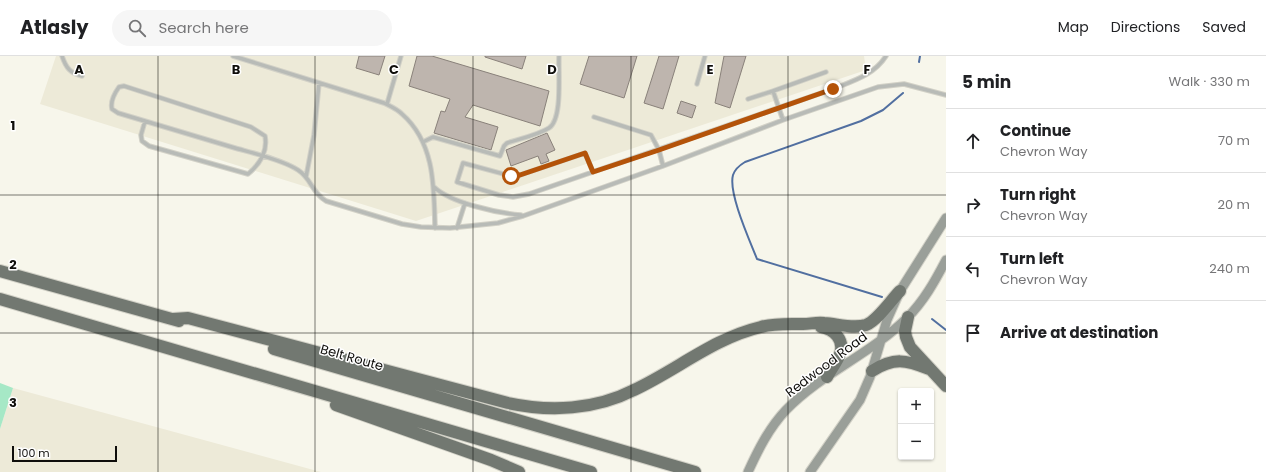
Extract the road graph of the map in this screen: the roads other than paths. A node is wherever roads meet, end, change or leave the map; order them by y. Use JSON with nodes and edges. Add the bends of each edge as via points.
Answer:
{"nodes":[{"id":1,"x":62,"y":56,"type":"edge"},
{"id":2,"x":233,"y":56,"type":"edge"},
{"id":3,"x":401,"y":56,"type":"edge"},
{"id":4,"x":558,"y":56,"type":"edge"},
{"id":5,"x":705,"y":56,"type":"edge"},
{"id":6,"x":886,"y":56,"type":"edge"},
{"id":7,"x":826,"y":72,"type":"dead end"},
{"id":8,"x":82,"y":76,"type":"dead end"},
{"id":9,"x":319,"y":82,"type":"junction"},
{"id":10,"x":697,"y":84,"type":"dead end"},
{"id":11,"x":773,"y":91,"type":"junction"},
{"id":12,"x":946,"y":95,"type":"edge"},
{"id":13,"x":748,"y":99,"type":"dead end"},
{"id":14,"x":387,"y":104,"type":"junction"},
{"id":15,"x":778,"y":108,"type":"junction"},
{"id":16,"x":594,"y":117,"type":"dead end"},
{"id":17,"x":783,"y":120,"type":"junction"},
{"id":18,"x":145,"y":121,"type":"junction"},
{"id":19,"x":423,"y":142,"type":"junction"},
{"id":20,"x":659,"y":150,"type":"junction"},
{"id":21,"x":263,"y":156,"type":"junction"},
{"id":22,"x":663,"y":166,"type":"junction"},
{"id":23,"x":593,"y":172,"type":"junction"},
{"id":24,"x":306,"y":177,"type":"junction"},
{"id":25,"x":434,"y":187,"type":"junction"},
{"id":26,"x":465,"y":203,"type":"junction"},
{"id":27,"x":523,"y":216,"type":"junction"},
{"id":28,"x":946,"y":218,"type":"edge"},
{"id":29,"x":435,"y":228,"type":"junction"},
{"id":30,"x":457,"y":228,"type":"junction"},
{"id":31,"x":946,"y":260,"type":"edge"},
{"id":32,"x":0,"y":271,"type":"edge"},
{"id":33,"x":900,"y":290,"type":"junction"},
{"id":34,"x":0,"y":299,"type":"edge"},
{"id":35,"x":908,"y":317,"type":"junction"},
{"id":36,"x":173,"y":319,"type":"junction"},
{"id":37,"x":802,"y":324,"type":"junction"},
{"id":38,"x":882,"y":338,"type":"junction"},
{"id":39,"x":930,"y":370,"type":"junction"},
{"id":40,"x":872,"y":371,"type":"junction"},
{"id":41,"x":251,"y":372,"type":"junction"},
{"id":42,"x":827,"y":377,"type":"junction"},
{"id":43,"x":946,"y":386,"type":"edge"},
{"id":44,"x":750,"y":468,"type":"edge"},
{"id":45,"x":518,"y":472,"type":"edge"},
{"id":46,"x":591,"y":472,"type":"edge"},
{"id":47,"x":695,"y":472,"type":"edge"},
{"id":48,"x":810,"y":472,"type":"edge"}],
"edges":[{"from":1,"to":8,"type":"lane","via":[[67,68]]},
{"from":2,"to":9,"type":"lane"},
{"from":3,"to":14,"type":"lane"},
{"from":4,"to":19,"type":"lane","via":[[558,108],[554,122],[549,128],[507,142],[500,156],[433,136]]},
{"from":5,"to":10,"type":"lane"},
{"from":6,"to":15,"type":"lane","via":[[873,70],[863,76]]},
{"from":7,"to":11,"type":"lane"},
{"from":9,"to":14,"type":"lane"},
{"from":9,"to":24,"type":"lane","via":[[314,135]]},
{"from":11,"to":13,"type":"lane"},
{"from":11,"to":15,"type":"lane"},
{"from":12,"to":17,"type":"lane","via":[[911,85],[887,86]]},
{"from":14,"to":19,"type":"lane","via":[[412,124]]},
{"from":15,"to":17,"type":"lane"},
{"from":15,"to":20,"type":"lane"},
{"from":16,"to":20,"type":"lane","via":[[651,135]]},
{"from":17,"to":22,"type":"lane"},
{"from":18,"to":21,"type":"lane"},
{"from":18,"to":21,"type":"lane","via":[[142,141],[150,146],[248,174],[257,167]]},
{"from":18,"to":21,"type":"lane","via":[[112,109],[112,99],[119,87],[124,86],[251,127],[265,136],[267,145]]},
{"from":19,"to":25,"type":"lane","via":[[430,161]]},
{"from":20,"to":22,"type":"lane"},
{"from":20,"to":23,"type":"lane"},
{"from":21,"to":24,"type":"lane","via":[[297,170]]},
{"from":22,"to":27,"type":"lane"},
{"from":23,"to":23,"type":"lane","via":[[513,197],[457,182],[462,163],[511,176],[585,153]]},
{"from":24,"to":29,"type":"lane","via":[[320,197],[326,201],[402,224]]},
{"from":25,"to":26,"type":"lane","via":[[448,197]]},
{"from":25,"to":29,"type":"lane"},
{"from":26,"to":27,"type":"lane"},
{"from":26,"to":30,"type":"lane"},
{"from":27,"to":30,"type":"lane","via":[[498,223]]},
{"from":28,"to":33,"type":"main road","name":"Redwood Road"},
{"from":29,"to":30,"type":"lane"},
{"from":31,"to":35,"type":"main road","name":"Redwood Road","via":[[931,287]]},
{"from":32,"to":36,"type":"highway","name":"Belt Route"},
{"from":33,"to":37,"type":"highway","via":[[876,319],[865,325]]},
{"from":33,"to":38,"type":"main road","name":"Redwood Road"},
{"from":34,"to":41,"type":"highway"},
{"from":35,"to":38,"type":"main road","name":"Redwood Road"},
{"from":35,"to":39,"type":"highway","via":[[905,331],[907,340]]},
{"from":36,"to":37,"type":"highway","via":[[188,318],[529,408],[555,409],[580,407],[634,391],[736,334],[763,326]]},
{"from":36,"to":47,"type":"highway","name":"Belt Route"},
{"from":37,"to":42,"type":"highway","via":[[828,328],[840,340],[840,355]]},
{"from":38,"to":40,"type":"main road","name":"Redwood Road"},
{"from":38,"to":42,"type":"main road","name":"Redwood Road"},
{"from":39,"to":40,"type":"highway","via":[[910,362],[888,362]]},
{"from":39,"to":43,"type":"highway"},
{"from":40,"to":48,"type":"main road","name":"Redwood Road","via":[[856,407]]},
{"from":41,"to":45,"type":"highway","via":[[282,386],[491,460]]},
{"from":41,"to":46,"type":"highway"},
{"from":42,"to":44,"type":"main road","name":"Redwood Road","via":[[785,411],[768,432]]}]}
